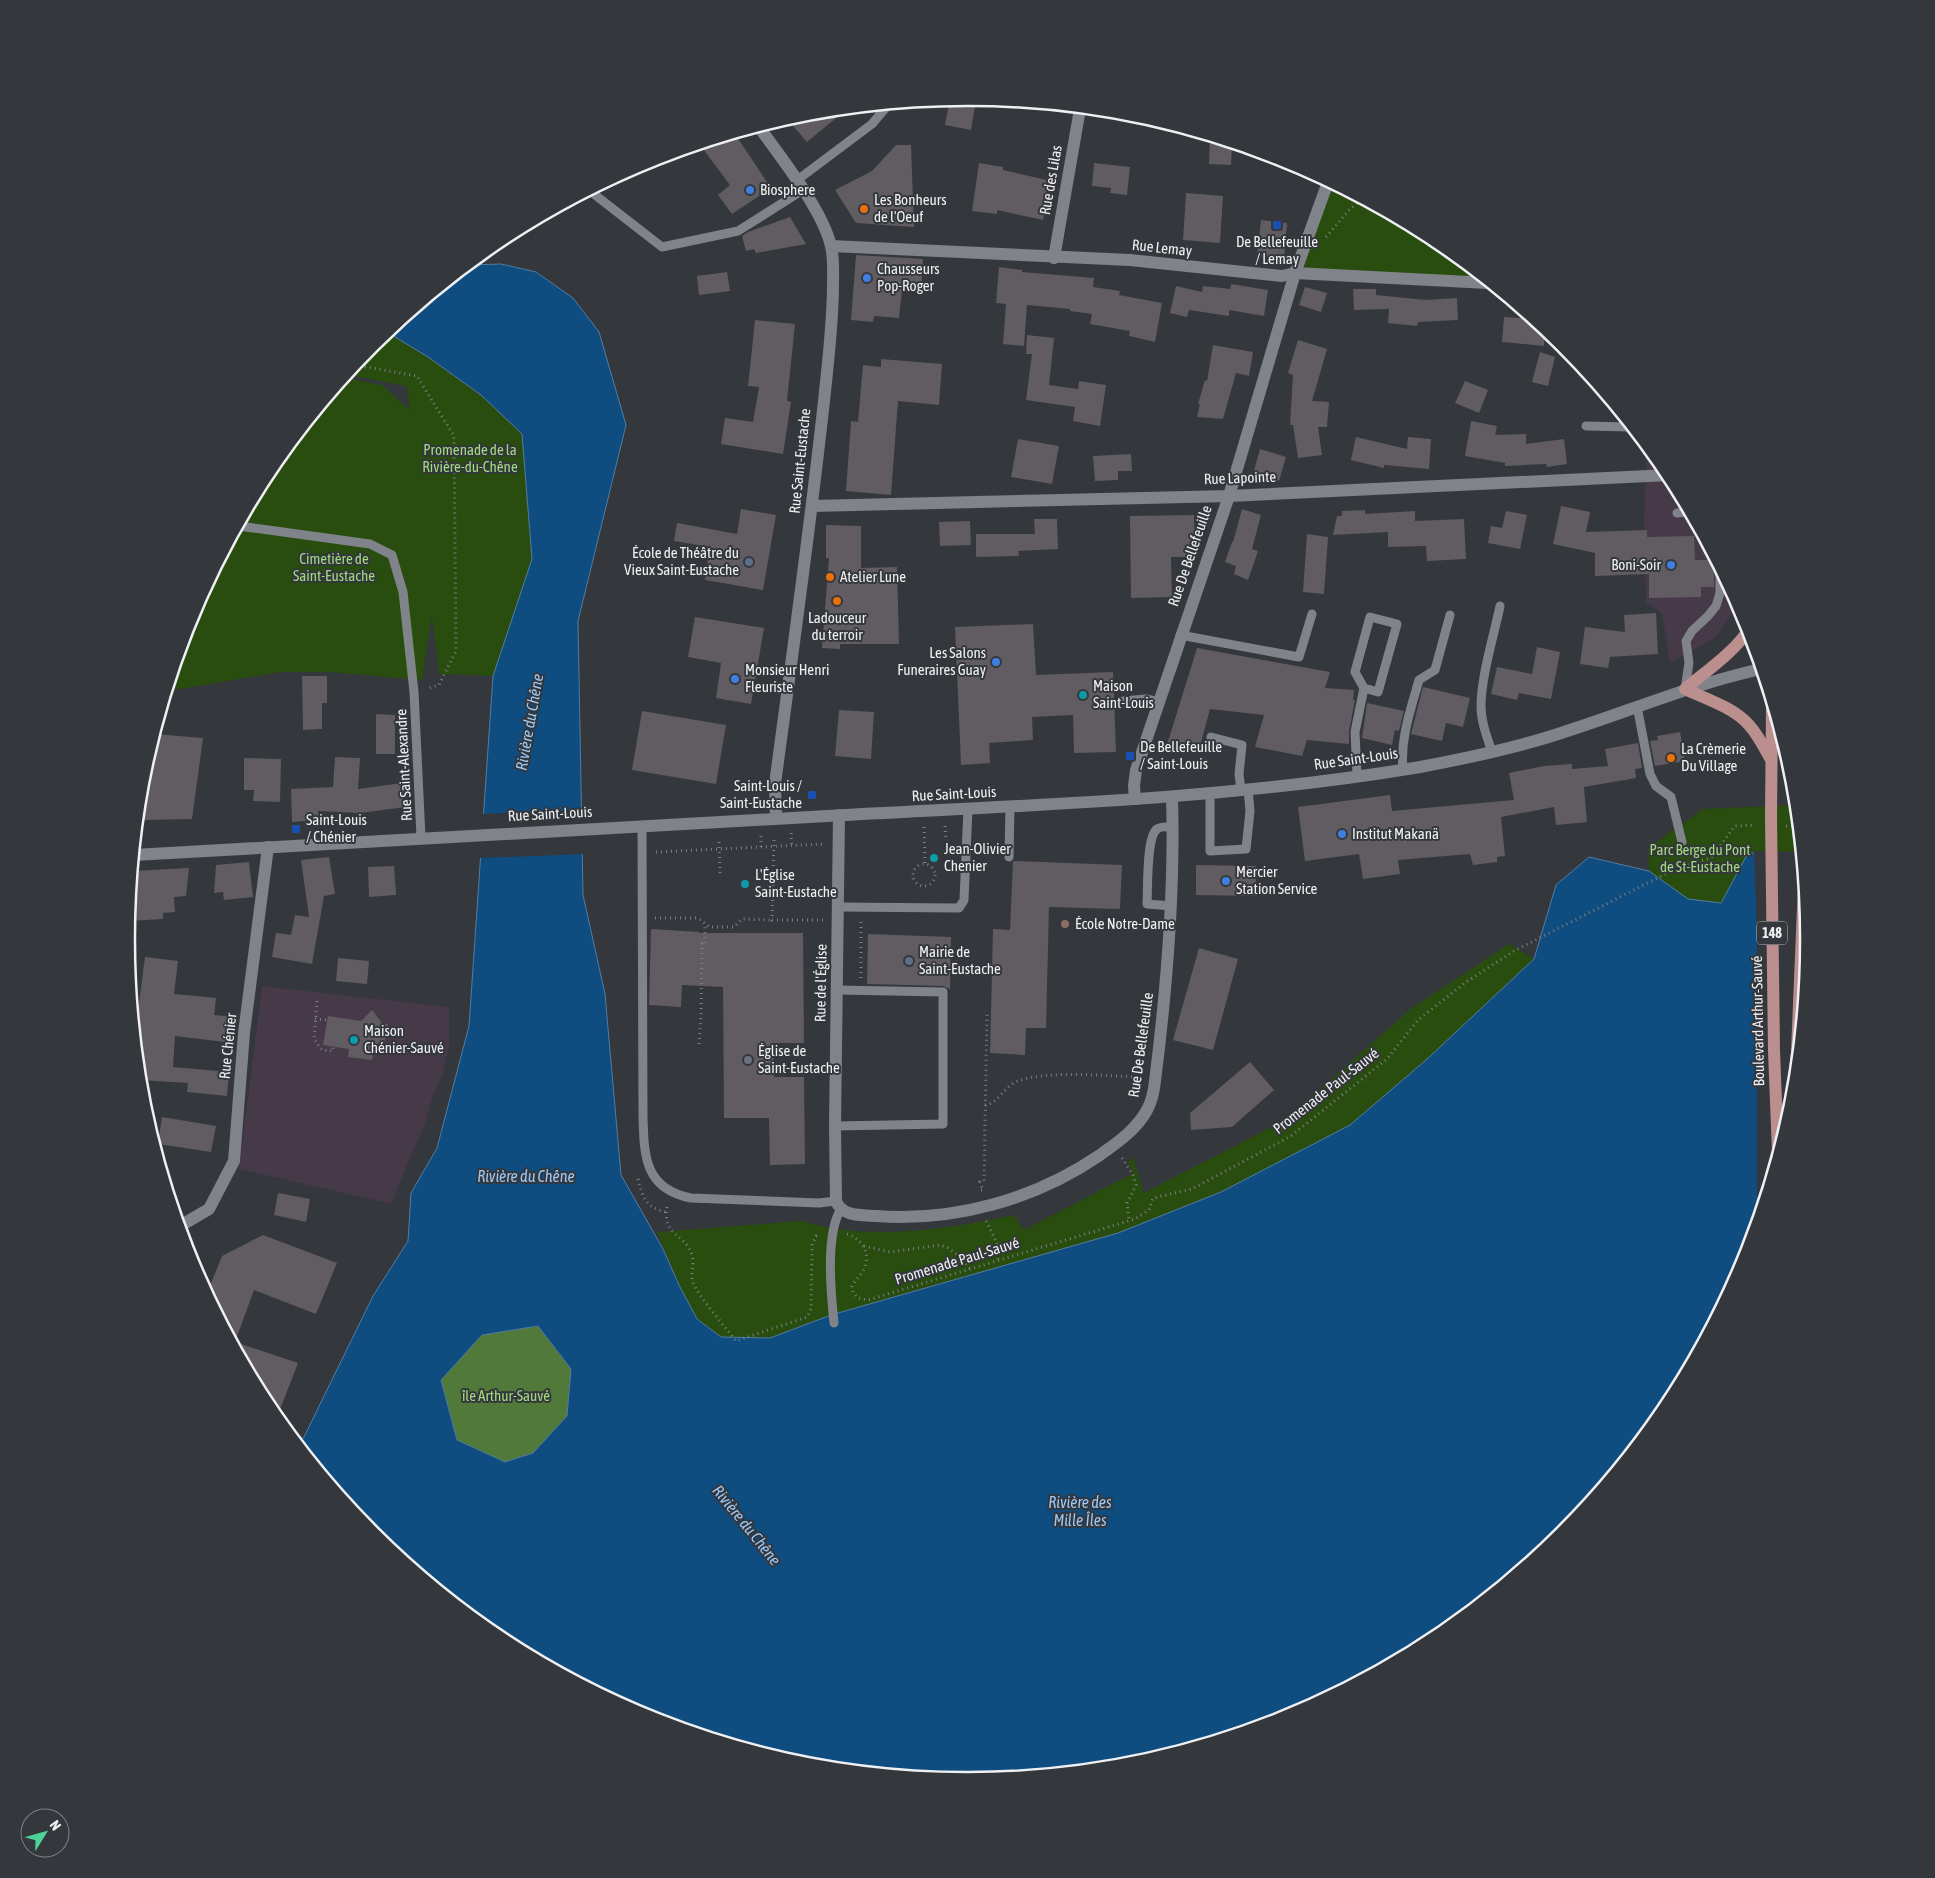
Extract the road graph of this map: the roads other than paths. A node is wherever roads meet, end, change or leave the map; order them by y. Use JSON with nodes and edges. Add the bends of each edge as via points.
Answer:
{"nodes":[{"id":1,"x":883,"y":111,"type":"edge"},
{"id":2,"x":1079,"y":114,"type":"edge"},
{"id":3,"x":766,"y":132,"type":"edge"},
{"id":4,"x":800,"y":185,"type":"junction"},
{"id":5,"x":1326,"y":188,"type":"edge"},
{"id":6,"x":594,"y":194,"type":"edge"},
{"id":7,"x":831,"y":246,"type":"junction"},
{"id":8,"x":1054,"y":258,"type":"junction"},
{"id":9,"x":1295,"y":273,"type":"junction"},
{"id":10,"x":1480,"y":283,"type":"edge"},
{"id":11,"x":1586,"y":426,"type":"dead end"},
{"id":12,"x":1624,"y":427,"type":"edge"},
{"id":13,"x":1660,"y":475,"type":"edge"},
{"id":14,"x":1228,"y":496,"type":"junction"},
{"id":15,"x":812,"y":506,"type":"junction"},
{"id":16,"x":1683,"y":512,"type":"edge"},
{"id":17,"x":1676,"y":513,"type":"dead end"},
{"id":18,"x":244,"y":527,"type":"edge"},
{"id":19,"x":1720,"y":584,"type":"edge"},
{"id":20,"x":1500,"y":606,"type":"dead end"},
{"id":21,"x":1312,"y":614,"type":"dead end"},
{"id":22,"x":1450,"y":615,"type":"dead end"},
{"id":23,"x":1180,"y":635,"type":"junction"},
{"id":24,"x":1743,"y":637,"type":"edge"},
{"id":25,"x":1755,"y":670,"type":"edge"},
{"id":26,"x":1364,"y":688,"type":"junction"},
{"id":27,"x":1685,"y":689,"type":"junction"},
{"id":28,"x":1123,"y":701,"type":"dead end"},
{"id":29,"x":1160,"y":702,"type":"junction"},
{"id":30,"x":1637,"y":706,"type":"junction"},
{"id":31,"x":1771,"y":721,"type":"edge"},
{"id":32,"x":1211,"y":737,"type":"dead end"},
{"id":33,"x":1492,"y":752,"type":"junction"},
{"id":34,"x":1770,"y":758,"type":"junction"},
{"id":35,"x":1403,"y":769,"type":"junction"},
{"id":36,"x":1357,"y":775,"type":"junction"},
{"id":37,"x":1244,"y":790,"type":"junction"},
{"id":38,"x":1210,"y":793,"type":"junction"},
{"id":39,"x":1172,"y":797,"type":"junction"},
{"id":40,"x":1135,"y":799,"type":"junction"},
{"id":41,"x":1010,"y":807,"type":"junction"},
{"id":42,"x":968,"y":809,"type":"junction"},
{"id":43,"x":839,"y":815,"type":"junction"},
{"id":44,"x":776,"y":818,"type":"junction"},
{"id":45,"x":642,"y":826,"type":"junction"},
{"id":46,"x":1173,"y":827,"type":"junction"},
{"id":47,"x":421,"y":837,"type":"junction"},
{"id":48,"x":1682,"y":842,"type":"dead end"},
{"id":49,"x":268,"y":847,"type":"junction"},
{"id":50,"x":140,"y":855,"type":"edge"},
{"id":51,"x":1009,"y":857,"type":"dead end"},
{"id":52,"x":1172,"y":906,"type":"junction"},
{"id":53,"x":838,"y":907,"type":"junction"},
{"id":54,"x":837,"y":990,"type":"junction"},
{"id":55,"x":835,"y":1126,"type":"junction"},
{"id":56,"x":1777,"y":1132,"type":"edge"},
{"id":57,"x":839,"y":1205,"type":"junction"},
{"id":58,"x":185,"y":1223,"type":"edge"},
{"id":59,"x":834,"y":1323,"type":"dead end"}],
"edges":[{"from":1,"to":4,"type":"lane"},
{"from":2,"to":8,"type":"street","name":"Rue des Lilas"},
{"from":3,"to":4,"type":"street","name":"Rue Saint-Eustache"},
{"from":4,"to":6,"type":"lane","via":[[738,231],[662,247]]},
{"from":4,"to":7,"type":"street","name":"Rue Saint-Eustache","via":[[824,226]]},
{"from":5,"to":9,"type":"street","name":"Rue De Bellefeuille"},
{"from":7,"to":8,"type":"street","name":"Rue Lemay"},
{"from":7,"to":15,"type":"street","name":"Rue Saint-Eustache","via":[[833,301]]},
{"from":8,"to":9,"type":"street","name":"Rue Lemay","via":[[1130,260],[1282,276]]},
{"from":9,"to":10,"type":"street","name":"Rue Lemay"},
{"from":9,"to":14,"type":"street","name":"Rue De Bellefeuille"},
{"from":11,"to":12,"type":"lane"},
{"from":13,"to":14,"type":"street","name":"Rue Lapointe"},
{"from":14,"to":15,"type":"street","name":"Rue Lapointe"},
{"from":14,"to":23,"type":"street","name":"Rue De Bellefeuille"},
{"from":15,"to":44,"type":"street","name":"Rue Saint-Eustache","via":[[775,784]]},
{"from":16,"to":17,"type":"lane"},
{"from":18,"to":47,"type":"lane","name":"Rue Saint-Alexandre","via":[[370,544],[392,555],[403,592],[414,692]]},
{"from":19,"to":27,"type":"lane","via":[[1716,606],[1686,640],[1689,663]]},
{"from":20,"to":33,"type":"lane","via":[[1481,706],[1482,721]]},
{"from":21,"to":23,"type":"lane","via":[[1299,656]]},
{"from":22,"to":35,"type":"lane","via":[[1435,670],[1419,680],[1403,737]]},
{"from":23,"to":29,"type":"street","name":"Rue De Bellefeuille"},
{"from":24,"to":27,"type":"main road"},
{"from":25,"to":27,"type":"street","name":"Rue Saint-Louis"},
{"from":26,"to":26,"type":"lane","via":[[1378,692],[1397,624],[1370,617],[1355,672]]},
{"from":26,"to":36,"type":"lane","via":[[1356,732]]},
{"from":27,"to":30,"type":"street","name":"Rue Saint-Louis"},
{"from":27,"to":34,"type":"main road","via":[[1741,718],[1755,733]]},
{"from":28,"to":29,"type":"lane"},
{"from":29,"to":40,"type":"street","name":"Rue De Bellefeuille","via":[[1136,770]]},
{"from":30,"to":33,"type":"street","name":"Rue Saint-Louis","via":[[1562,733]]},
{"from":30,"to":48,"type":"lane","via":[[1650,774],[1656,786],[1672,797]]},
{"from":31,"to":34,"type":"main road","name":"Boulevard Arthur-Sauvé","number":"148"},
{"from":32,"to":37,"type":"lane","via":[[1242,745],[1239,774]]},
{"from":33,"to":35,"type":"street","name":"Rue Saint-Louis"},
{"from":34,"to":56,"type":"main road","name":"Boulevard Arthur-Sauvé","number":"148"},
{"from":35,"to":36,"type":"street","name":"Rue Saint-Louis"},
{"from":36,"to":37,"type":"street","name":"Rue Saint-Louis"},
{"from":37,"to":38,"type":"street","name":"Rue Saint-Louis"},
{"from":37,"to":38,"type":"lane","via":[[1250,811],[1246,849],[1210,850]]},
{"from":38,"to":39,"type":"street","name":"Rue Saint-Louis"},
{"from":39,"to":40,"type":"street","name":"Rue Saint-Louis"},
{"from":39,"to":46,"type":"street","name":"Rue De Bellefeuille"},
{"from":40,"to":41,"type":"street","name":"Rue Saint-Louis"},
{"from":41,"to":42,"type":"street","name":"Rue Saint-Louis"},
{"from":41,"to":51,"type":"lane"},
{"from":42,"to":43,"type":"street","name":"Rue Saint-Louis"},
{"from":42,"to":53,"type":"lane","via":[[964,900],[959,908]]},
{"from":43,"to":44,"type":"street","name":"Rue Saint-Louis"},
{"from":43,"to":53,"type":"street","name":"Rue de l'Église"},
{"from":44,"to":45,"type":"street","name":"Rue Saint-Louis"},
{"from":45,"to":47,"type":"street","name":"Rue Saint-Louis"},
{"from":45,"to":57,"type":"lane","via":[[643,1117],[649,1167],[666,1190],[679,1196]]},
{"from":46,"to":52,"type":"street","name":"Rue De Bellefeuille"},
{"from":46,"to":52,"type":"lane","via":[[1158,828],[1152,837],[1147,904]]},
{"from":47,"to":49,"type":"street","name":"Rue Saint-Louis"},
{"from":49,"to":50,"type":"street","name":"Rue Saint-Louis"},
{"from":49,"to":58,"type":"street","name":"Rue Chénier","via":[[244,1033],[234,1161],[209,1209]]},
{"from":52,"to":57,"type":"street","name":"Rue De Bellefeuille","via":[[1154,1089],[1147,1110],[1131,1132],[1071,1173],[1010,1200],[906,1217],[855,1215]]},
{"from":53,"to":54,"type":"street","name":"Rue de l'Église"},
{"from":54,"to":55,"type":"street","name":"Rue de l'Église"},
{"from":54,"to":55,"type":"lane","via":[[943,992],[943,1124]]},
{"from":55,"to":57,"type":"street","name":"Rue de l'Église"},
{"from":57,"to":59,"type":"lane","via":[[834,1223],[832,1256]]}]}
